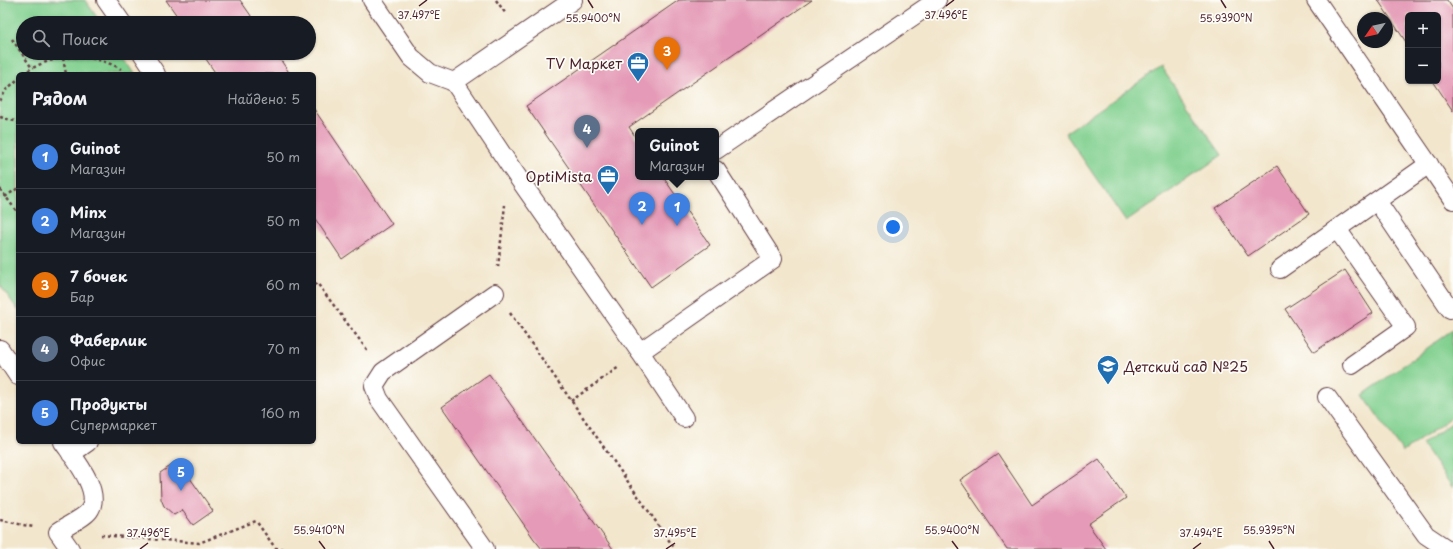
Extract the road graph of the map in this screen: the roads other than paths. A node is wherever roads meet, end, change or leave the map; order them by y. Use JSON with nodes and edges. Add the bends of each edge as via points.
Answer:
{"nodes":[{"id":1,"x":106,"y":0,"type":"edge"},
{"id":2,"x":372,"y":0,"type":"edge"},
{"id":3,"x":573,"y":0,"type":"edge"},
{"id":4,"x":937,"y":0,"type":"edge"},
{"id":5,"x":1316,"y":0,"type":"edge"},
{"id":6,"x":117,"y":16,"type":"edge"},
{"id":7,"x":147,"y":60,"type":"edge"},
{"id":8,"x":155,"y":72,"type":"edge"},
{"id":9,"x":454,"y":82,"type":"junction"},
{"id":10,"x":719,"y":148,"type":"edge"},
{"id":11,"x":1429,"y":164,"type":"junction"},
{"id":12,"x":719,"y":175,"type":"edge"},
{"id":13,"x":1453,"y":200,"type":"edge"},
{"id":14,"x":1377,"y":201,"type":"junction"},
{"id":15,"x":1337,"y":229,"type":"junction"},
{"id":16,"x":1280,"y":269,"type":"dead end"},
{"id":17,"x":495,"y":293,"type":"road end"},
{"id":18,"x":1450,"y":309,"type":"dead end"},
{"id":19,"x":0,"y":350,"type":"edge"},
{"id":20,"x":640,"y":352,"type":"junction"},
{"id":21,"x":1352,"y":365,"type":"dead end"},
{"id":22,"x":16,"y":373,"type":"edge"},
{"id":23,"x":1327,"y":398,"type":"dead end"},
{"id":24,"x":684,"y":418,"type":"dead end"},
{"id":25,"x":81,"y":444,"type":"edge"},
{"id":26,"x":67,"y":448,"type":"edge"},
{"id":27,"x":70,"y":549,"type":"edge"},
{"id":28,"x":485,"y":549,"type":"edge"},
{"id":29,"x":1447,"y":549,"type":"edge"}],
"edges":[{"from":1,"to":6,"type":"lane"},
{"from":2,"to":9,"type":"lane","via":[[411,57],[430,73]]},
{"from":3,"to":9,"type":"lane"},
{"from":4,"to":10,"type":"lane"},
{"from":5,"to":11,"type":"lane"},
{"from":7,"to":8,"type":"lane"},
{"from":9,"to":20,"type":"lane"},
{"from":11,"to":13,"type":"lane"},
{"from":11,"to":14,"type":"lane"},
{"from":12,"to":20,"type":"lane","via":[[773,259]]},
{"from":14,"to":15,"type":"lane"},
{"from":14,"to":18,"type":"lane"},
{"from":15,"to":16,"type":"lane"},
{"from":15,"to":21,"type":"lane","via":[[1406,327]]},
{"from":17,"to":28,"type":"lane","via":[[383,372],[374,386],[380,399]]},
{"from":19,"to":22,"type":"lane"},
{"from":20,"to":24,"type":"lane"},
{"from":23,"to":29,"type":"lane","via":[[1426,535]]},
{"from":25,"to":26,"type":"lane"},
{"from":26,"to":27,"type":"lane","via":[[91,486],[94,501],[89,512],[58,532]]}]}
